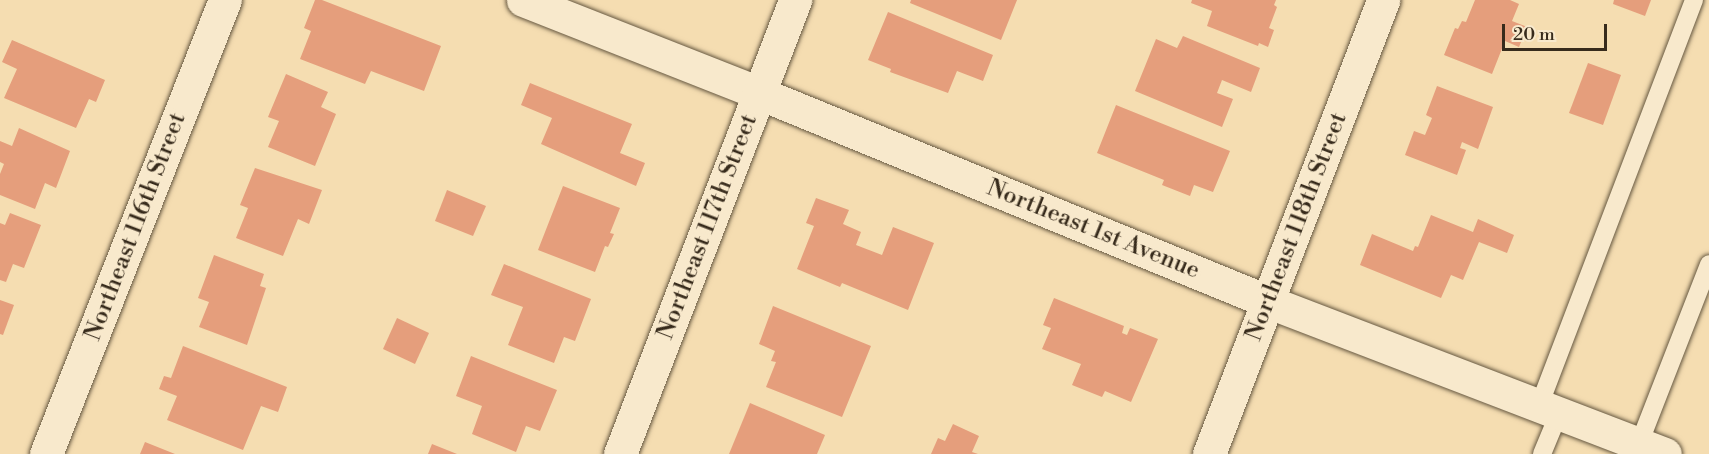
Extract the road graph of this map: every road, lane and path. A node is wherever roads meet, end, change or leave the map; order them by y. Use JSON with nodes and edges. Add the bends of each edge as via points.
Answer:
{"nodes":[{"id":1,"x":225,"y":0,"type":"edge"},
{"id":2,"x":523,"y":0,"type":"edge"},
{"id":3,"x":795,"y":0,"type":"edge"},
{"id":4,"x":1383,"y":0,"type":"edge"},
{"id":5,"x":1694,"y":0,"type":"edge"},
{"id":6,"x":759,"y":93,"type":"junction"},
{"id":7,"x":1709,"y":264,"type":"edge"},
{"id":8,"x":1269,"y":302,"type":"junction"},
{"id":9,"x":1549,"y":409,"type":"junction"},
{"id":10,"x":1652,"y":449,"type":"edge"},
{"id":11,"x":46,"y":454,"type":"edge"},
{"id":12,"x":620,"y":454,"type":"edge"},
{"id":13,"x":1209,"y":454,"type":"edge"},
{"id":14,"x":1542,"y":454,"type":"edge"}],
"edges":[{"from":1,"to":11,"type":"street","name":"Northeast 116th Street"},
{"from":2,"to":6,"type":"street","name":"Northeast 1st Avenue"},
{"from":3,"to":6,"type":"street","name":"Northeast 117th Street"},
{"from":4,"to":8,"type":"street","name":"Northeast 118th Street"},
{"from":5,"to":9,"type":"lane"},
{"from":6,"to":8,"type":"street","name":"Northeast 1st Avenue"},
{"from":6,"to":12,"type":"street","name":"Northeast 117th Street"},
{"from":7,"to":10,"type":"lane"},
{"from":8,"to":9,"type":"street","name":"Northeast 1st Avenue"},
{"from":8,"to":13,"type":"street","name":"Northeast 118th Street"},
{"from":9,"to":10,"type":"street","name":"Northeast 1st Avenue"},
{"from":9,"to":14,"type":"lane"}]}
